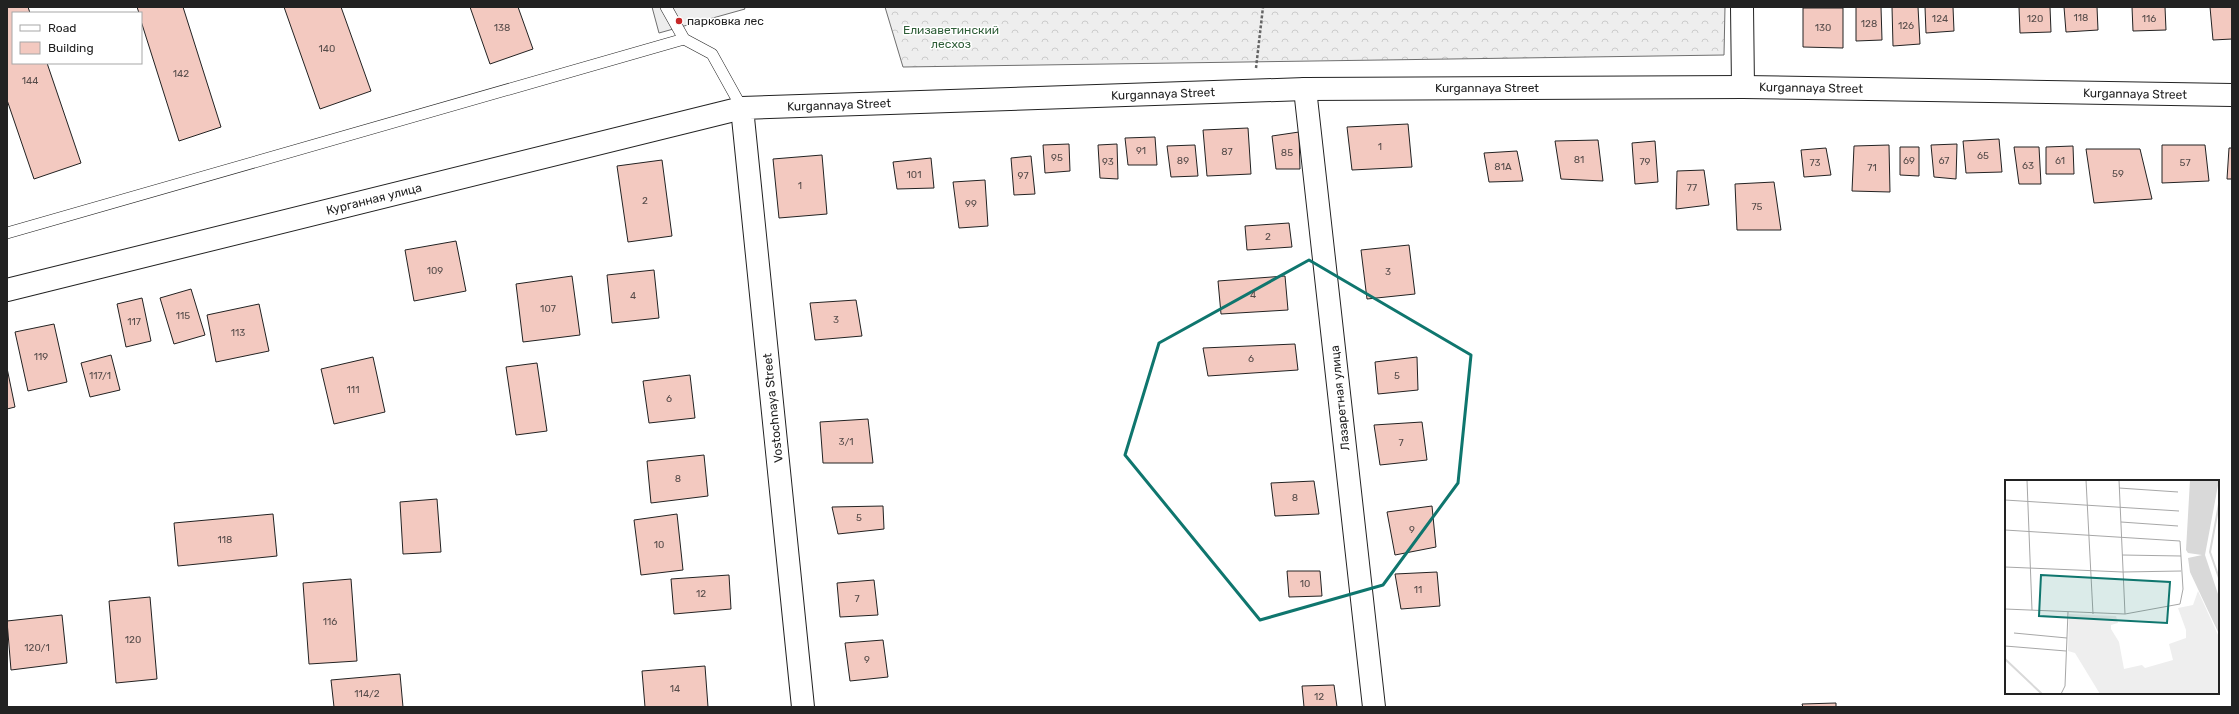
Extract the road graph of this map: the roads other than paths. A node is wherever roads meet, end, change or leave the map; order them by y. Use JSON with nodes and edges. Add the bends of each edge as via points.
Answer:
{"nodes":[{"id":1,"x":666,"y":7,"type":"edge"},
{"id":2,"x":1742,"y":7,"type":"edge"},
{"id":3,"x":684,"y":39,"type":"junction"},
{"id":4,"x":1743,"y":87,"type":"junction"},
{"id":5,"x":1305,"y":89,"type":"junction"},
{"id":6,"x":2232,"y":95,"type":"edge"},
{"id":7,"x":742,"y":108,"type":"junction"},
{"id":8,"x":7,"y":234,"type":"edge"},
{"id":9,"x":7,"y":290,"type":"edge"},
{"id":10,"x":803,"y":707,"type":"edge"},
{"id":11,"x":1374,"y":707,"type":"edge"}],
"edges":[{"from":1,"to":3,"type":"lane"},
{"from":2,"to":4,"type":"street"},
{"from":3,"to":7,"type":"lane","via":[[712,54]]},
{"from":3,"to":8,"type":"lane"},
{"from":4,"to":5,"type":"street","name":"Kurgannaya Street"},
{"from":4,"to":6,"type":"street","name":"Kurgannaya Street"},
{"from":5,"to":7,"type":"street","name":"Kurgannaya Street"},
{"from":5,"to":11,"type":"street","name":"Лазаретная улица"},
{"from":7,"to":9,"type":"street","name":"Курганная улица"},
{"from":7,"to":10,"type":"street","name":"Vostochnaya Street"}]}
